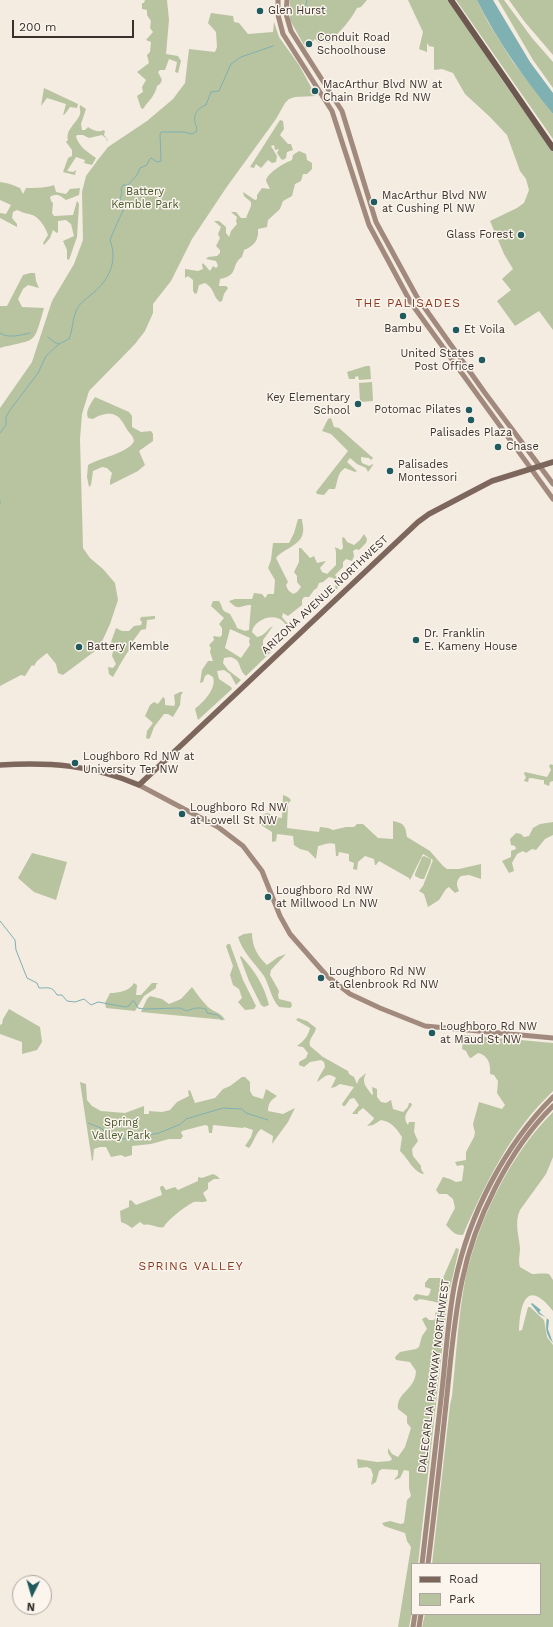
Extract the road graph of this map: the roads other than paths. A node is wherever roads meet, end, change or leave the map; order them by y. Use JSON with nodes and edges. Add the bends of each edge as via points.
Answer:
{"nodes":[{"id":1,"x":278,"y":0,"type":"edge"},
{"id":2,"x":286,"y":0,"type":"edge"},
{"id":3,"x":451,"y":0,"type":"edge"},
{"id":4,"x":553,"y":148,"type":"edge"},
{"id":5,"x":553,"y":462,"type":"edge"},
{"id":6,"x":540,"y":466,"type":"junction"},
{"id":7,"x":530,"y":468,"type":"junction"},
{"id":8,"x":553,"y":484,"type":"edge"},
{"id":9,"x":553,"y":500,"type":"edge"},
{"id":10,"x":0,"y":766,"type":"edge"},
{"id":11,"x":139,"y":785,"type":"junction"},
{"id":12,"x":553,"y":1038,"type":"edge"},
{"id":13,"x":553,"y":1097,"type":"edge"},
{"id":14,"x":553,"y":1106,"type":"edge"},
{"id":15,"x":422,"y":1563,"type":"edge"},
{"id":16,"x":428,"y":1563,"type":"edge"},
{"id":17,"x":416,"y":1615,"type":"edge"},
{"id":18,"x":421,"y":1615,"type":"edge"},
{"id":19,"x":413,"y":1627,"type":"edge"},
{"id":20,"x":419,"y":1627,"type":"edge"}],
"edges":[{"from":1,"to":7,"type":"main road","via":[[278,15],[283,34],[334,116],[364,214],[373,234],[415,310]]},
{"from":2,"to":6,"type":"main road","via":[[286,14],[291,31],[345,118],[368,199],[380,230],[423,306]]},
{"from":3,"to":4,"type":"highway"},
{"from":5,"to":6,"type":"main road","name":"ARIZONA AVENUE NORTHWEST"},
{"from":6,"to":7,"type":"main road","name":"ARIZONA AVENUE NORTHWEST"},
{"from":6,"to":8,"type":"main road"},
{"from":7,"to":9,"type":"main road"},
{"from":7,"to":11,"type":"main road","name":"ARIZONA AVENUE NORTHWEST","via":[[486,484],[418,522]]},
{"from":10,"to":11,"type":"main road","via":[[75,766]]},
{"from":11,"to":12,"type":"main road","via":[[218,827],[243,846],[262,871],[290,934],[327,976],[350,994],[428,1027]]},
{"from":13,"to":15,"type":"main road","name":"DALECARLIA PARKWAY NORTHWEST","via":[[523,1133],[495,1176],[476,1216],[461,1259],[451,1312]]},
{"from":14,"to":16,"type":"main road","name":"DALECARLIA PARKWAY NORTHWEST","via":[[502,1176],[483,1215],[466,1261],[456,1313]]},
{"from":17,"to":19,"type":"main road"},
{"from":18,"to":20,"type":"main road"}]}
